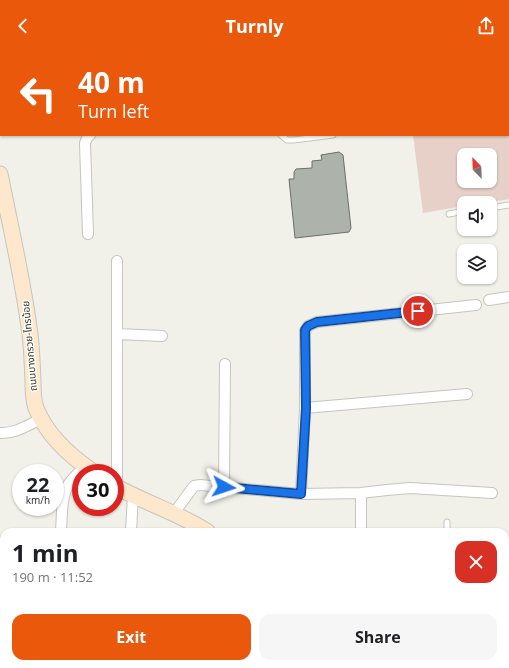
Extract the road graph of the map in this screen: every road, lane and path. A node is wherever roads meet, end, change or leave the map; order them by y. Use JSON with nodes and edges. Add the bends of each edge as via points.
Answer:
{"nodes":[{"id":1,"x":89,"y":136,"type":"edge"},
{"id":2,"x":282,"y":136,"type":"edge"},
{"id":3,"x":325,"y":136,"type":"edge"},
{"id":4,"x":0,"y":174,"type":"edge"},
{"id":5,"x":509,"y":205,"type":"edge"},
{"id":6,"x":497,"y":207,"type":"edge"},
{"id":7,"x":457,"y":213,"type":"edge"},
{"id":8,"x":449,"y":214,"type":"dead end"},
{"id":9,"x":88,"y":234,"type":"dead end"},
{"id":10,"x":117,"y":261,"type":"dead end"},
{"id":11,"x":509,"y":297,"type":"edge"},
{"id":12,"x":489,"y":300,"type":"dead end"},
{"id":13,"x":476,"y":305,"type":"dead end"},
{"id":14,"x":117,"y":334,"type":"junction"},
{"id":15,"x":162,"y":336,"type":"dead end"},
{"id":16,"x":225,"y":364,"type":"dead end"},
{"id":17,"x":467,"y":394,"type":"dead end"},
{"id":18,"x":306,"y":408,"type":"junction"},
{"id":19,"x":41,"y":419,"type":"junction"},
{"id":20,"x":0,"y":433,"type":"edge"},
{"id":21,"x":82,"y":464,"type":"edge"},
{"id":22,"x":116,"y":464,"type":"edge"},
{"id":23,"x":72,"y":480,"type":"edge"},
{"id":24,"x":224,"y":487,"type":"junction"},
{"id":25,"x":124,"y":490,"type":"edge"},
{"id":26,"x":361,"y":493,"type":"junction"},
{"id":27,"x":492,"y":493,"type":"dead end"},
{"id":28,"x":301,"y":494,"type":"junction"},
{"id":29,"x":133,"y":495,"type":"junction"},
{"id":30,"x":174,"y":513,"type":"junction"},
{"id":31,"x":447,"y":522,"type":"dead end"},
{"id":32,"x":61,"y":528,"type":"edge"},
{"id":33,"x":131,"y":528,"type":"edge"},
{"id":34,"x":198,"y":528,"type":"edge"},
{"id":35,"x":361,"y":528,"type":"edge"},
{"id":36,"x":447,"y":528,"type":"edge"}],
"edges":[{"from":1,"to":9,"type":"street","via":[[85,143]]},
{"from":2,"to":3,"type":"lane","via":[[287,140],[294,140]]},
{"from":4,"to":19,"type":"main road","name":"ถนนบางกรวย-ไทรน้อย","via":[[26,303],[30,329],[33,395]]},
{"from":5,"to":6,"type":"lane"},
{"from":7,"to":8,"type":"lane"},
{"from":10,"to":14,"type":"street"},
{"from":11,"to":12,"type":"street"},
{"from":13,"to":18,"type":"street","via":[[317,322],[308,326],[305,330]]},
{"from":14,"to":15,"type":"street"},
{"from":14,"to":22,"type":"street"},
{"from":16,"to":24,"type":"street"},
{"from":17,"to":18,"type":"street"},
{"from":18,"to":28,"type":"street"},
{"from":19,"to":20,"type":"street","via":[[16,431]]},
{"from":19,"to":21,"type":"main road","name":"ถนนบางกรวย-ไทรน้อย","via":[[61,445]]},
{"from":23,"to":32,"type":"street","via":[[64,497]]},
{"from":24,"to":28,"type":"street"},
{"from":24,"to":30,"type":"street","via":[[194,486]]},
{"from":25,"to":29,"type":"main road"},
{"from":26,"to":27,"type":"street","via":[[410,488]]},
{"from":26,"to":28,"type":"street"},
{"from":26,"to":35,"type":"street"},
{"from":29,"to":30,"type":"main road"},
{"from":29,"to":33,"type":"street"},
{"from":30,"to":34,"type":"main road"},
{"from":31,"to":36,"type":"lane"}]}
